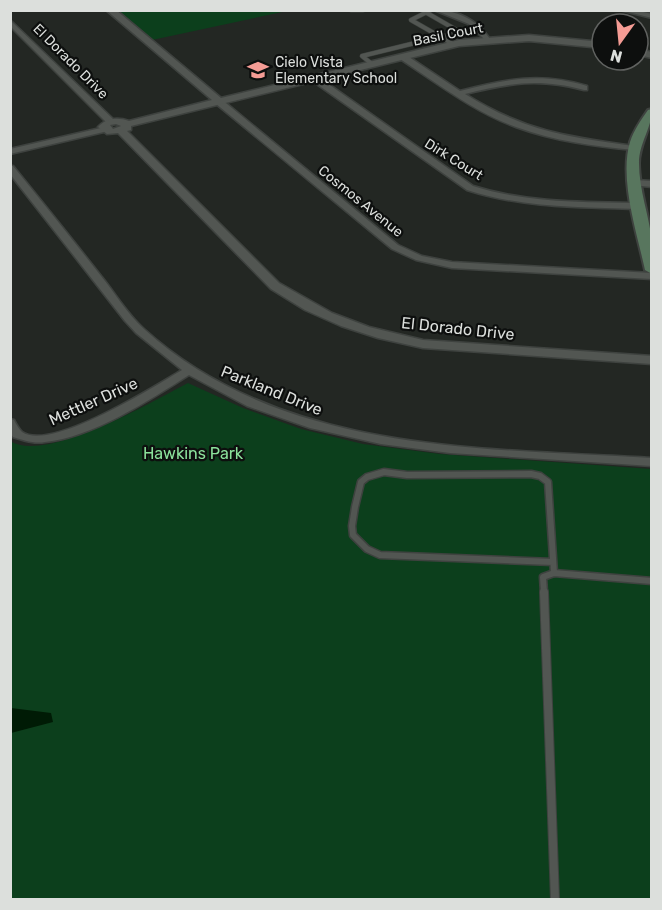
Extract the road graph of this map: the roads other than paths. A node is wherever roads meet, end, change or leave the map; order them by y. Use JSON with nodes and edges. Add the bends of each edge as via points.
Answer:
{"nodes":[{"id":1,"x":110,"y":10,"type":"edge"},
{"id":2,"x":351,"y":10,"type":"edge"},
{"id":3,"x":363,"y":10,"type":"edge"},
{"id":4,"x":437,"y":10,"type":"edge"},
{"id":5,"x":623,"y":10,"type":"edge"},
{"id":6,"x":429,"y":12,"type":"edge"},
{"id":7,"x":651,"y":16,"type":"edge"},
{"id":8,"x":10,"y":22,"type":"edge"},
{"id":9,"x":487,"y":39,"type":"junction"},
{"id":10,"x":429,"y":40,"type":"junction"},
{"id":11,"x":441,"y":42,"type":"junction"},
{"id":12,"x":590,"y":44,"type":"edge"},
{"id":13,"x":403,"y":57,"type":"junction"},
{"id":14,"x":372,"y":64,"type":"junction"},
{"id":15,"x":314,"y":78,"type":"junction"},
{"id":16,"x":584,"y":88,"type":"dead end"},
{"id":17,"x":462,"y":93,"type":"junction"},
{"id":18,"x":218,"y":101,"type":"junction"},
{"id":19,"x":651,"y":112,"type":"edge"},
{"id":20,"x":116,"y":126,"type":"junction"},
{"id":21,"x":634,"y":148,"type":"junction"},
{"id":22,"x":10,"y":152,"type":"edge"},
{"id":23,"x":10,"y":168,"type":"edge"},
{"id":24,"x":635,"y":183,"type":"junction"},
{"id":25,"x":651,"y":184,"type":"edge"},
{"id":26,"x":638,"y":206,"type":"junction"},
{"id":27,"x":651,"y":270,"type":"edge"},
{"id":28,"x":651,"y":276,"type":"edge"},
{"id":29,"x":651,"y":360,"type":"edge"},
{"id":30,"x":188,"y":371,"type":"junction"},
{"id":31,"x":10,"y":423,"type":"edge"},
{"id":32,"x":651,"y":462,"type":"edge"},
{"id":33,"x":553,"y":562,"type":"junction"},
{"id":34,"x":554,"y":573,"type":"junction"},
{"id":35,"x":651,"y":581,"type":"edge"},
{"id":36,"x":555,"y":900,"type":"edge"}],
"edges":[{"from":1,"to":18,"type":"street","name":"Cosmos Avenue"},
{"from":2,"to":3,"type":"lane"},
{"from":4,"to":9,"type":"street","via":[[475,23]]},
{"from":5,"to":7,"type":"street"},
{"from":6,"to":11,"type":"lane","via":[[411,20]]},
{"from":6,"to":11,"type":"lane","via":[[460,32]]},
{"from":8,"to":20,"type":"street","name":"El Dorado Drive"},
{"from":9,"to":11,"type":"street","name":"Basil Court"},
{"from":9,"to":12,"type":"street","name":"Basil Court"},
{"from":10,"to":11,"type":"lane"},
{"from":10,"to":11,"type":"lane"},
{"from":10,"to":14,"type":"lane","via":[[362,56]]},
{"from":11,"to":13,"type":"street","name":"Basil Court"},
{"from":13,"to":14,"type":"street","name":"Basil Court"},
{"from":13,"to":17,"type":"street"},
{"from":14,"to":15,"type":"street","name":"Basil Court"},
{"from":15,"to":18,"type":"street","name":"Basil Court"},
{"from":15,"to":26,"type":"street","name":"Dirk Court","via":[[470,188],[522,200]]},
{"from":16,"to":17,"type":"street","via":[[561,80],[524,79]]},
{"from":17,"to":21,"type":"street","via":[[501,118],[532,130]]},
{"from":18,"to":20,"type":"street","name":"Basil Court"},
{"from":18,"to":28,"type":"street","name":"Cosmos Avenue","via":[[402,251],[452,265]]},
{"from":19,"to":21,"type":"main road"},
{"from":20,"to":22,"type":"street","name":"Basil Court"},
{"from":20,"to":29,"type":"street","name":"El Dorado Drive","via":[[275,286],[333,319],[387,337],[431,345]]},
{"from":21,"to":24,"type":"main road"},
{"from":23,"to":30,"type":"street","name":"Parkland Drive","via":[[139,330]]},
{"from":24,"to":25,"type":"street"},
{"from":24,"to":26,"type":"main road"},
{"from":26,"to":27,"type":"main road"},
{"from":30,"to":31,"type":"street","name":"Mettler Drive","via":[[134,403],[48,439],[17,434]]},
{"from":30,"to":32,"type":"street","name":"Parkland Drive","via":[[281,415],[351,435],[422,446]]},
{"from":33,"to":33,"type":"lane","via":[[380,555],[366,550],[355,542],[351,532],[361,482],[384,472],[540,476],[548,482]]},
{"from":33,"to":34,"type":"lane"},
{"from":34,"to":35,"type":"lane"},
{"from":34,"to":36,"type":"lane","via":[[543,578],[543,586]]}]}
